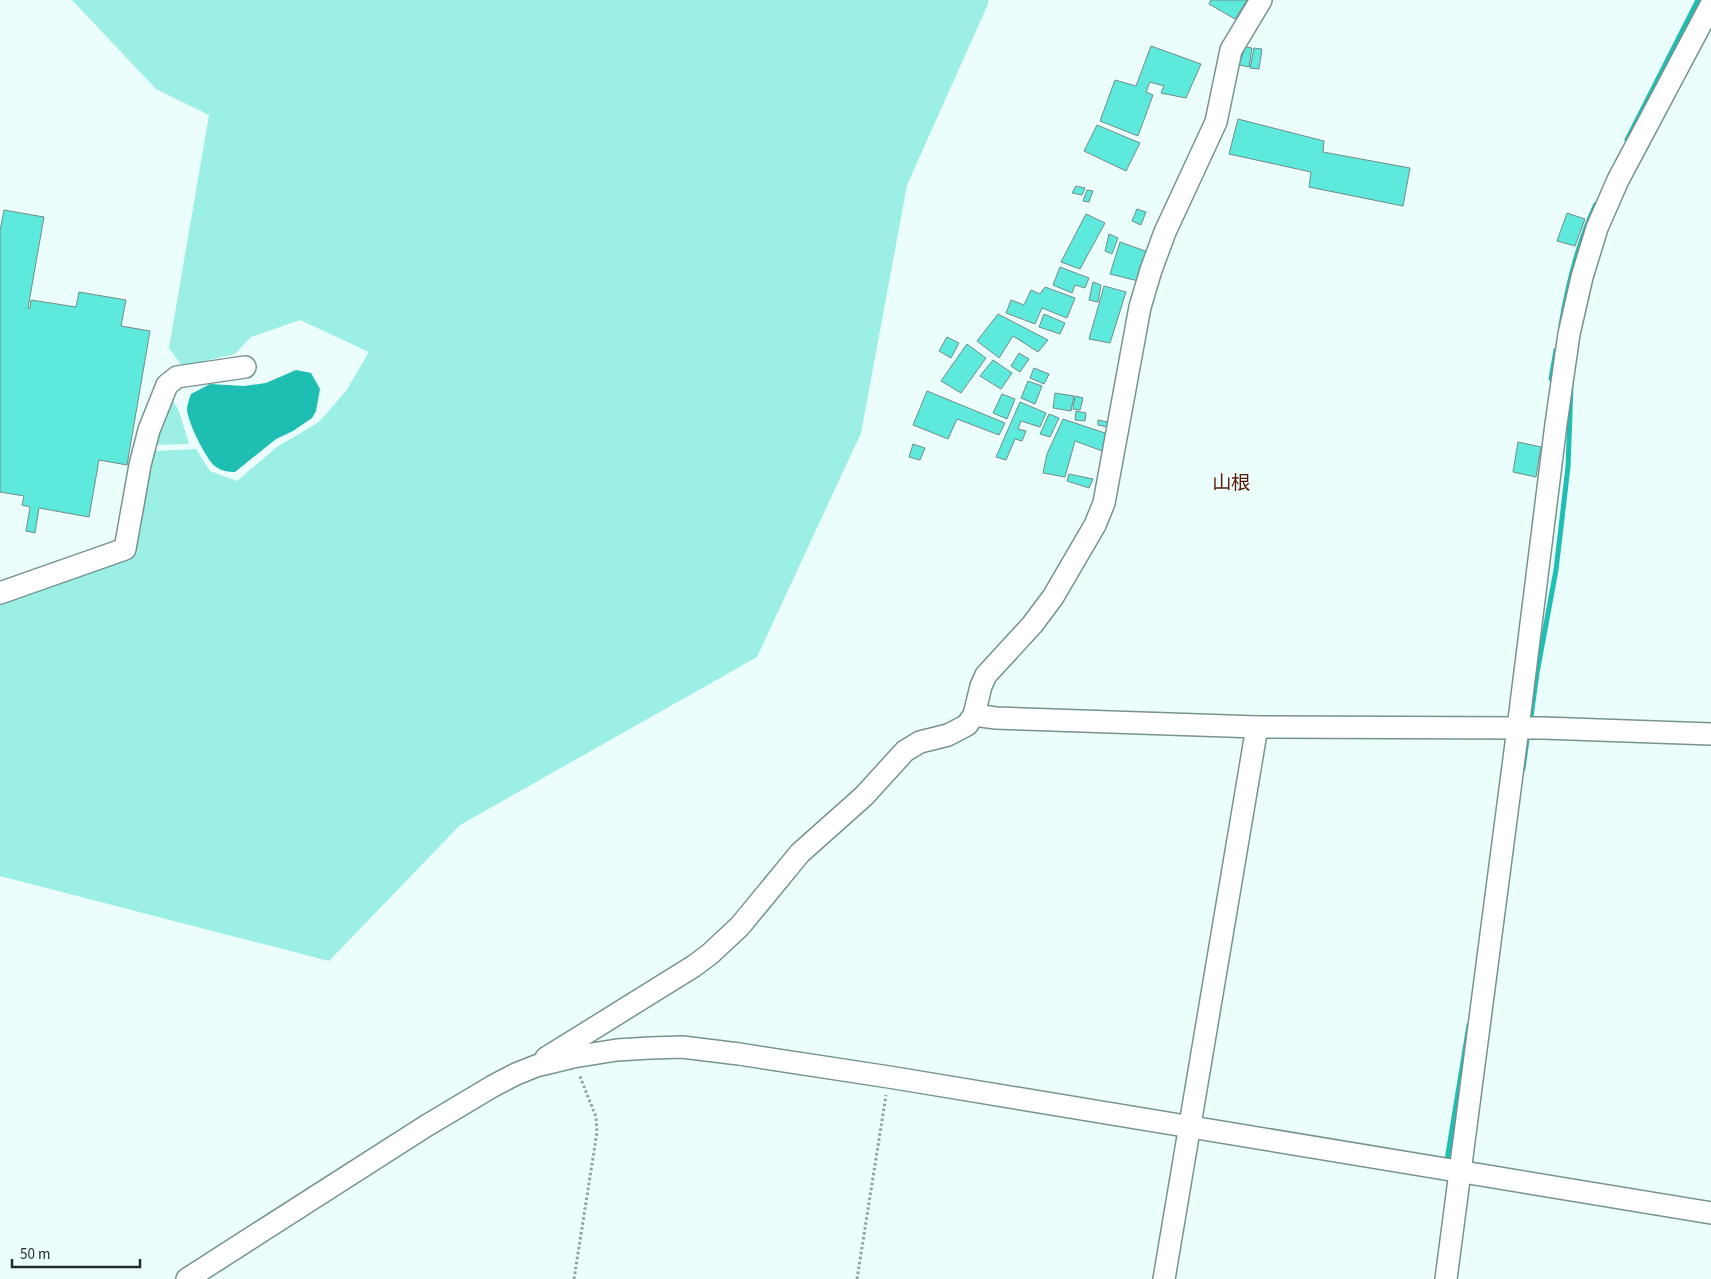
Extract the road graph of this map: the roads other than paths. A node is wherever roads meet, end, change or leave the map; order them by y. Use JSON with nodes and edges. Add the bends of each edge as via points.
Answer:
{"nodes":[{"id":1,"x":1261,"y":0,"type":"edge"},
{"id":2,"x":1711,"y":5,"type":"edge"},
{"id":3,"x":245,"y":367,"type":"dead end"},
{"id":4,"x":0,"y":593,"type":"edge"},
{"id":5,"x":974,"y":715,"type":"junction"},
{"id":6,"x":1257,"y":727,"type":"junction"},
{"id":7,"x":1526,"y":728,"type":"junction"},
{"id":8,"x":1711,"y":734,"type":"edge"},
{"id":9,"x":525,"y":1070,"type":"junction"},
{"id":10,"x":1190,"y":1126,"type":"junction"},
{"id":11,"x":1460,"y":1172,"type":"junction"},
{"id":12,"x":1711,"y":1213,"type":"edge"},
{"id":13,"x":187,"y":1279,"type":"edge"},
{"id":14,"x":1164,"y":1279,"type":"edge"},
{"id":15,"x":1446,"y":1279,"type":"edge"}],
"edges":[{"from":1,"to":5,"type":"street","via":[[1231,50],[1216,122],[1151,270],[1140,307],[1104,503],[1053,597],[986,675]]},
{"from":2,"to":7,"type":"street","via":[[1618,180],[1596,228],[1582,277],[1569,334],[1556,424]]},
{"from":3,"to":4,"type":"street","via":[[176,377],[167,385],[149,430],[125,549]]},
{"from":5,"to":6,"type":"street"},
{"from":5,"to":9,"type":"street","via":[[967,725],[948,735],[920,742],[905,751],[864,796],[800,853],[750,915],[710,954]]},
{"from":6,"to":7,"type":"street"},
{"from":6,"to":10,"type":"street"},
{"from":7,"to":8,"type":"street"},
{"from":7,"to":11,"type":"street"},
{"from":9,"to":10,"type":"street","via":[[572,1057],[617,1050],[682,1048],[740,1054]]},
{"from":9,"to":13,"type":"street","via":[[426,1126]]},
{"from":10,"to":11,"type":"street"},
{"from":10,"to":14,"type":"street"},
{"from":11,"to":12,"type":"street"},
{"from":11,"to":15,"type":"street"}]}
